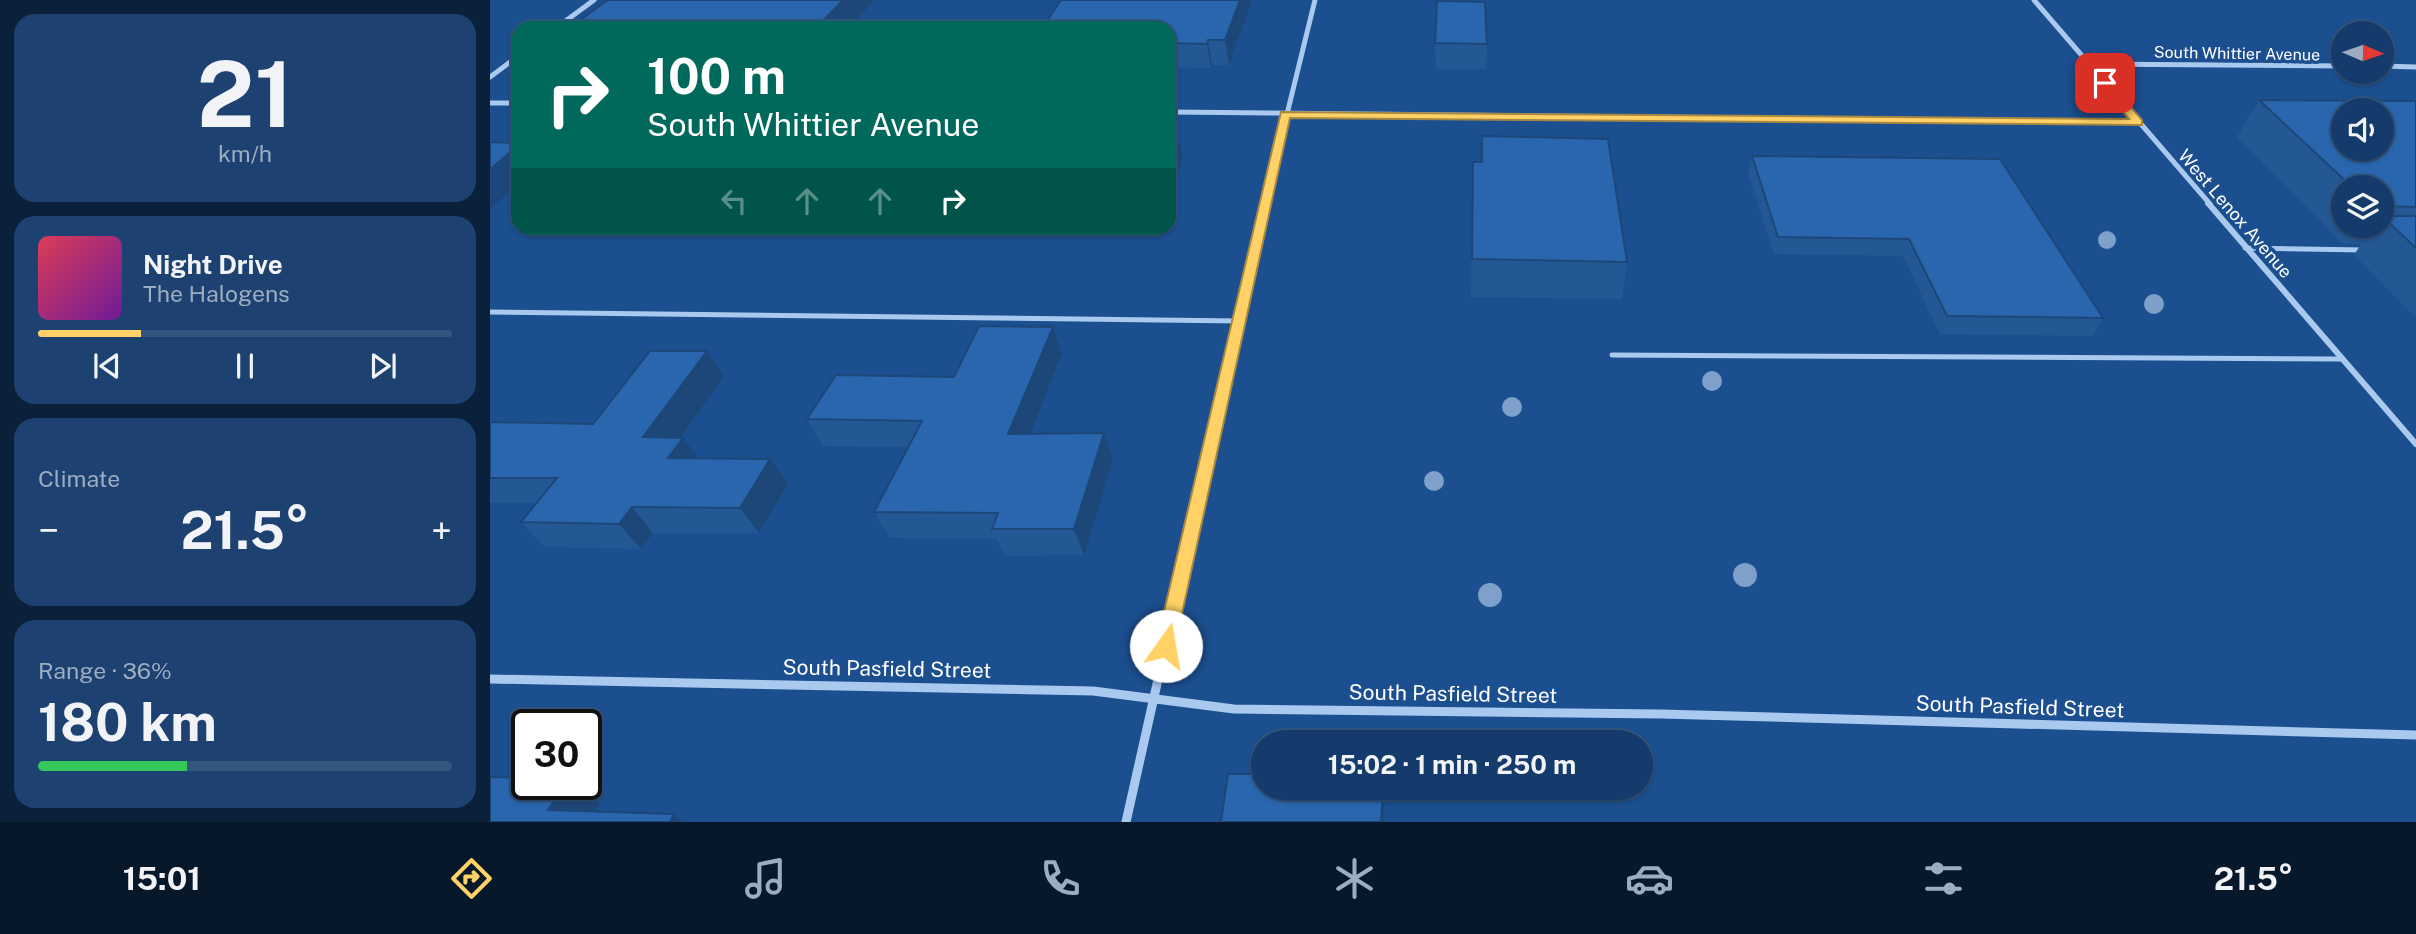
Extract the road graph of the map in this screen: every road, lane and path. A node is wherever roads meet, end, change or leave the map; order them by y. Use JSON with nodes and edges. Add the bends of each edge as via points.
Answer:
{"nodes":[{"id":1,"x":594,"y":0,"type":"edge"},
{"id":2,"x":1315,"y":0,"type":"edge"},
{"id":3,"x":2034,"y":0,"type":"edge"},
{"id":4,"x":566,"y":21,"type":"edge"},
{"id":5,"x":511,"y":61,"type":"edge"},
{"id":6,"x":2088,"y":64,"type":"junction"},
{"id":7,"x":2331,"y":66,"type":"edge"},
{"id":8,"x":2394,"y":66,"type":"edge"},
{"id":9,"x":2416,"y":67,"type":"edge"},
{"id":10,"x":490,"y":76,"type":"edge"},
{"id":11,"x":490,"y":103,"type":"edge"},
{"id":12,"x":511,"y":103,"type":"edge"},
{"id":13,"x":1176,"y":113,"type":"edge"},
{"id":14,"x":1285,"y":114,"type":"junction"},
{"id":15,"x":2138,"y":122,"type":"junction"},
{"id":16,"x":2245,"y":248,"type":"junction"},
{"id":17,"x":2376,"y":250,"type":"dead end"},
{"id":18,"x":490,"y":312,"type":"edge"},
{"id":19,"x":1239,"y":321,"type":"junction"},
{"id":20,"x":1612,"y":355,"type":"dead end"},
{"id":21,"x":2341,"y":359,"type":"junction"},
{"id":22,"x":2416,"y":444,"type":"edge"},
{"id":23,"x":490,"y":679,"type":"edge"},
{"id":24,"x":1153,"y":700,"type":"junction"},
{"id":25,"x":2416,"y":735,"type":"edge"},
{"id":26,"x":1126,"y":822,"type":"edge"}],
"edges":[{"from":1,"to":4,"type":"street"},
{"from":2,"to":14,"type":"street"},
{"from":3,"to":6,"type":"street","name":"West Lenox Avenue"},
{"from":5,"to":10,"type":"street"},
{"from":6,"to":7,"type":"street","name":"South Whittier Avenue"},
{"from":6,"to":15,"type":"street","name":"West Lenox Avenue"},
{"from":8,"to":9,"type":"street"},
{"from":11,"to":12,"type":"street"},
{"from":13,"to":14,"type":"street"},
{"from":14,"to":15,"type":"street"},
{"from":14,"to":19,"type":"street"},
{"from":15,"to":16,"type":"street","name":"West Lenox Avenue"},
{"from":16,"to":17,"type":"lane"},
{"from":16,"to":21,"type":"street","name":"West Lenox Avenue"},
{"from":18,"to":19,"type":"lane"},
{"from":19,"to":24,"type":"street"},
{"from":20,"to":21,"type":"lane"},
{"from":21,"to":22,"type":"street","name":"West Lenox Avenue"},
{"from":23,"to":24,"type":"street","name":"South Pasfield Street","via":[[1094,691]]},
{"from":24,"to":25,"type":"street","name":"South Pasfield Street","via":[[1234,709],[1661,714]]},
{"from":24,"to":26,"type":"street"}]}
